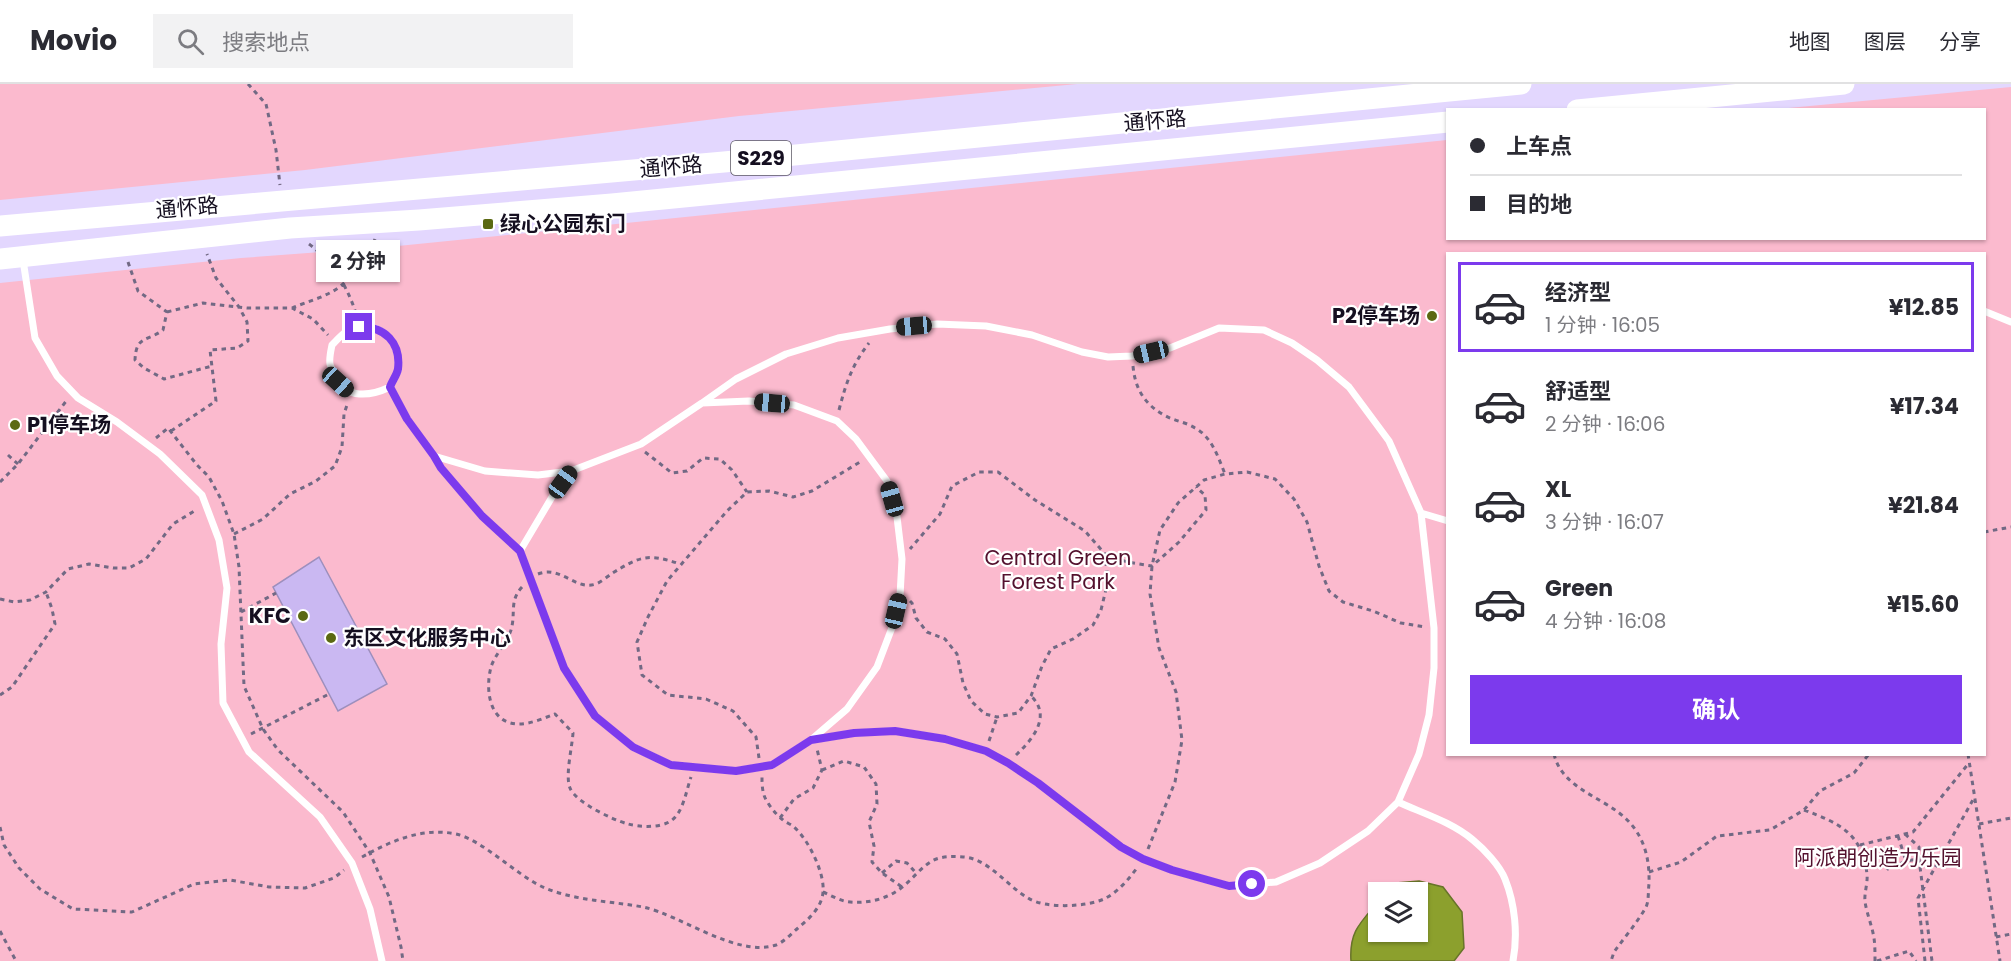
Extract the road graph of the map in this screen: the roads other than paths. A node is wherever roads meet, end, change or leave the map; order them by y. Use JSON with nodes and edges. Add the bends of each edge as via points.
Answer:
{"nodes":[{"id":1,"x":1521,"y":84,"type":"edge"},
{"id":2,"x":1844,"y":84,"type":"edge"},
{"id":3,"x":1598,"y":108,"type":"edge"},
{"id":4,"x":1446,"y":122,"type":"edge"},
{"id":5,"x":0,"y":226,"type":"edge"},
{"id":6,"x":22,"y":257,"type":"junction"},
{"id":7,"x":0,"y":259,"type":"edge"},
{"id":8,"x":1986,"y":312,"type":"edge"},
{"id":9,"x":2011,"y":321,"type":"edge"},
{"id":10,"x":390,"y":387,"type":"junction"},
{"id":11,"x":702,"y":403,"type":"junction"},
{"id":12,"x":434,"y":456,"type":"junction"},
{"id":13,"x":571,"y":471,"type":"junction"},
{"id":14,"x":1421,"y":513,"type":"junction"},
{"id":15,"x":1446,"y":519,"type":"edge"},
{"id":16,"x":520,"y":551,"type":"junction"},
{"id":17,"x":811,"y":740,"type":"junction"},
{"id":18,"x":1398,"y":802,"type":"junction"},
{"id":19,"x":382,"y":961,"type":"edge"},
{"id":20,"x":1513,"y":961,"type":"edge"}],
"edges":[{"from":1,"to":5,"type":"main road","name":"通怀路","number":"S229","via":[[700,164]]},
{"from":2,"to":3,"type":"main road"},
{"from":4,"to":6,"type":"main road","name":"通怀路","number":"S229","via":[[612,204],[290,228]]},
{"from":6,"to":7,"type":"main road","name":"通怀路","number":"S229"},
{"from":6,"to":19,"type":"lane","via":[[35,338],[57,376],[78,398],[160,453],[202,495],[219,540],[227,588],[221,644],[223,703],[249,752],[320,817],[352,863],[370,909]]},
{"from":8,"to":9,"type":"lane"},
{"from":10,"to":10,"type":"lane","via":[[398,371],[398,357],[393,341],[383,332],[359,327],[332,345],[330,364],[338,382],[350,393],[366,395]]},
{"from":10,"to":12,"type":"lane"},
{"from":11,"to":13,"type":"lane","via":[[641,444]]},
{"from":11,"to":14,"type":"lane","via":[[786,354],[838,338],[890,329],[937,324],[986,326],[1108,357],[1170,348],[1220,328],[1264,330],[1292,343],[1349,387],[1389,441]]},
{"from":11,"to":17,"type":"lane","via":[[749,401],[794,405],[837,421],[870,456],[886,481],[897,517],[902,559],[900,596],[893,625],[876,667],[847,709]]},
{"from":12,"to":13,"type":"lane","via":[[485,471],[538,475]]},
{"from":12,"to":16,"type":"lane","via":[[482,516]]},
{"from":13,"to":16,"type":"lane"},
{"from":14,"to":15,"type":"lane"},
{"from":14,"to":18,"type":"lane","via":[[1434,628],[1434,668],[1429,715],[1419,754]]},
{"from":16,"to":17,"type":"lane","via":[[564,668],[595,716],[633,747],[671,765],[736,771],[772,765]]},
{"from":17,"to":18,"type":"lane","via":[[895,731],[986,751],[1038,783],[1121,847],[1172,870],[1229,886],[1276,882],[1320,863],[1368,831]]},
{"from":18,"to":20,"type":"lane","via":[[1472,839],[1504,877],[1514,912]]}]}
